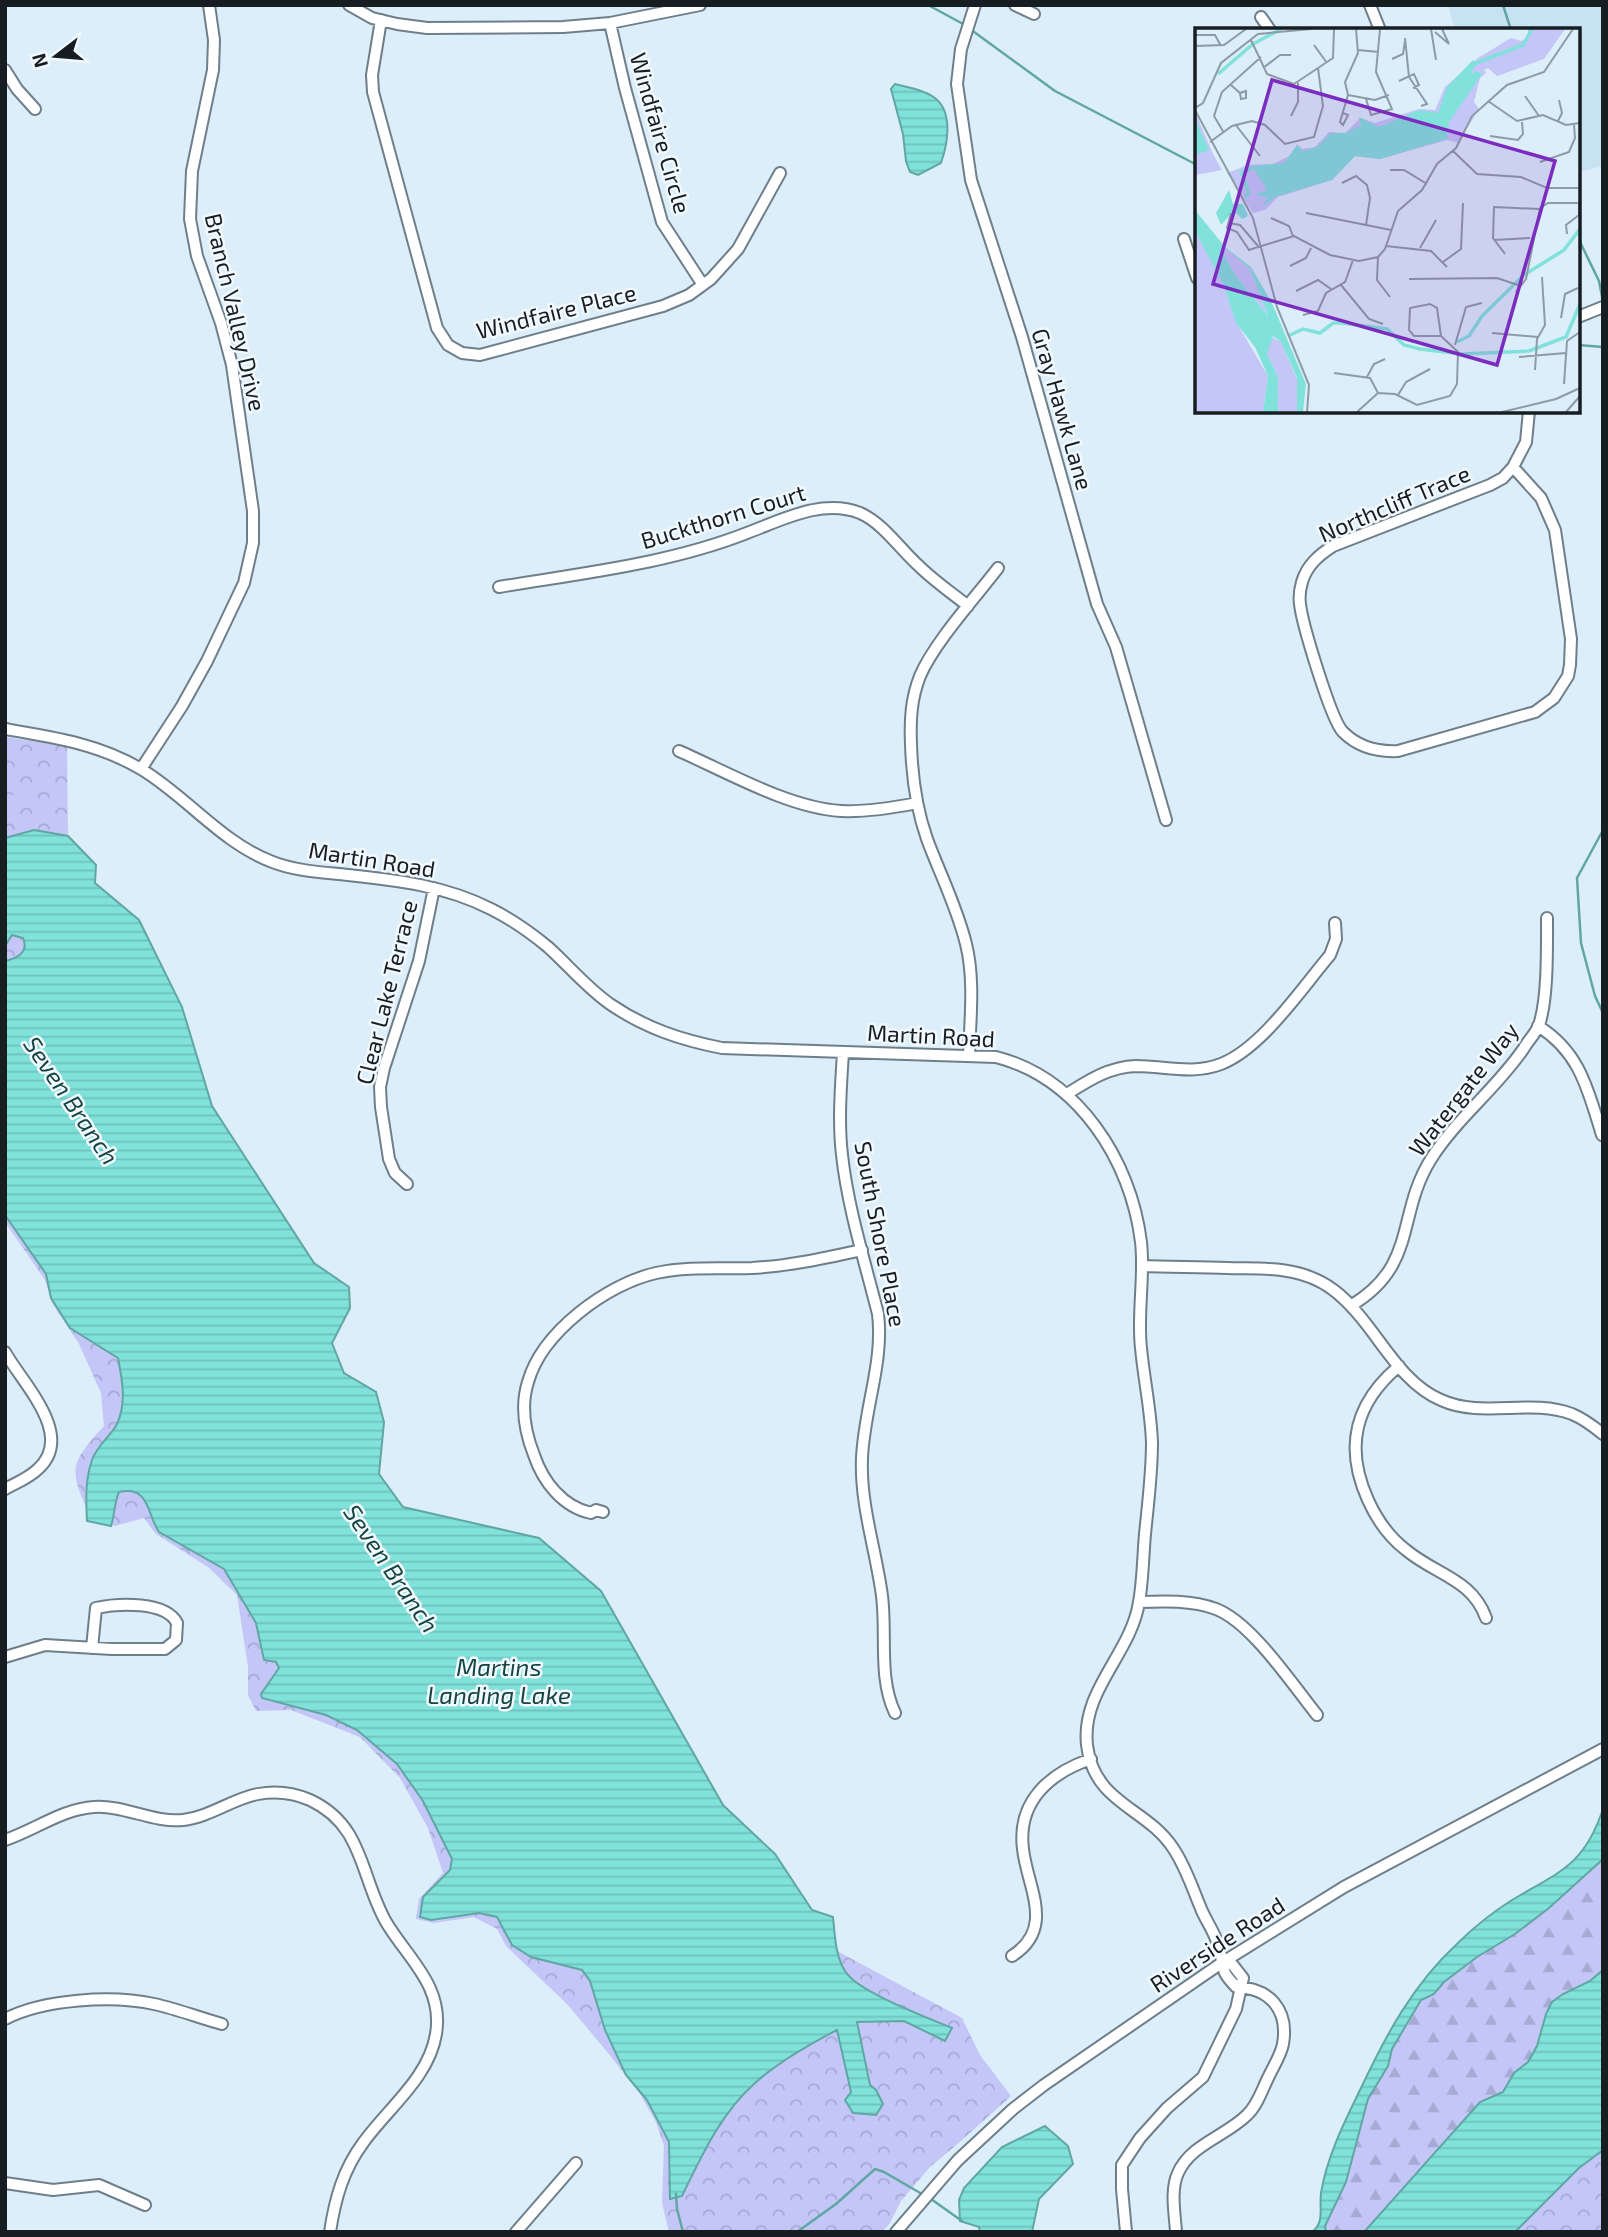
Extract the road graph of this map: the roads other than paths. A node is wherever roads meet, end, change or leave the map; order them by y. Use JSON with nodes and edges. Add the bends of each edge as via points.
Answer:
{"nodes":[{"id":1,"x":209,"y":5,"type":"edge"},
{"id":2,"x":349,"y":5,"type":"edge"},
{"id":3,"x":700,"y":5,"type":"edge"},
{"id":4,"x":975,"y":5,"type":"edge"},
{"id":5,"x":1015,"y":5,"type":"edge"},
{"id":6,"x":1370,"y":5,"type":"edge"},
{"id":7,"x":1034,"y":14,"type":"dead end"},
{"id":8,"x":1261,"y":17,"type":"dead end"},
{"id":9,"x":381,"y":20,"type":"junction"},
{"id":10,"x":610,"y":23,"type":"junction"},
{"id":11,"x":1269,"y":28,"type":"edge"},
{"id":12,"x":1376,"y":28,"type":"edge"},
{"id":13,"x":5,"y":70,"type":"edge"},
{"id":14,"x":35,"y":109,"type":"dead end"},
{"id":15,"x":780,"y":173,"type":"dead end"},
{"id":16,"x":1184,"y":239,"type":"dead end"},
{"id":17,"x":1195,"y":272,"type":"edge"},
{"id":18,"x":703,"y":285,"type":"junction"},
{"id":19,"x":1603,"y":307,"type":"edge"},
{"id":20,"x":1580,"y":316,"type":"edge"},
{"id":21,"x":1529,"y":413,"type":"edge"},
{"id":22,"x":1513,"y":467,"type":"junction"},
{"id":23,"x":998,"y":568,"type":"dead end"},
{"id":24,"x":499,"y":587,"type":"dead end"},
{"id":25,"x":968,"y":606,"type":"junction"},
{"id":26,"x":5,"y":729,"type":"edge"},
{"id":27,"x":679,"y":751,"type":"dead end"},
{"id":28,"x":141,"y":769,"type":"junction"},
{"id":29,"x":917,"y":803,"type":"junction"},
{"id":30,"x":1166,"y":820,"type":"dead end"},
{"id":31,"x":434,"y":888,"type":"junction"},
{"id":32,"x":1547,"y":918,"type":"dead end"},
{"id":33,"x":1335,"y":923,"type":"dead end"},
{"id":34,"x":1538,"y":1026,"type":"junction"},
{"id":35,"x":842,"y":1052,"type":"junction"},
{"id":36,"x":969,"y":1056,"type":"junction"},
{"id":37,"x":1067,"y":1094,"type":"junction"},
{"id":38,"x":1602,"y":1135,"type":"edge"},
{"id":39,"x":407,"y":1185,"type":"dead end"},
{"id":40,"x":862,"y":1250,"type":"junction"},
{"id":41,"x":1142,"y":1266,"type":"junction"},
{"id":42,"x":1352,"y":1305,"type":"junction"},
{"id":43,"x":5,"y":1352,"type":"edge"},
{"id":44,"x":1399,"y":1366,"type":"junction"},
{"id":45,"x":1603,"y":1434,"type":"edge"},
{"id":46,"x":5,"y":1489,"type":"edge"},
{"id":47,"x":603,"y":1512,"type":"dead end"},
{"id":48,"x":1139,"y":1602,"type":"junction"},
{"id":49,"x":1486,"y":1618,"type":"dead end"},
{"id":50,"x":92,"y":1647,"type":"junction"},
{"id":51,"x":5,"y":1657,"type":"edge"},
{"id":52,"x":895,"y":1713,"type":"dead end"},
{"id":53,"x":1317,"y":1715,"type":"dead end"},
{"id":54,"x":1603,"y":1749,"type":"edge"},
{"id":55,"x":1091,"y":1759,"type":"junction"},
{"id":56,"x":5,"y":1840,"type":"edge"},
{"id":57,"x":1012,"y":1956,"type":"dead end"},
{"id":58,"x":1223,"y":1962,"type":"junction"},
{"id":59,"x":1242,"y":1987,"type":"junction"},
{"id":60,"x":5,"y":2019,"type":"edge"},
{"id":61,"x":222,"y":2024,"type":"dead end"},
{"id":62,"x":576,"y":2163,"type":"dead end"},
{"id":63,"x":5,"y":2183,"type":"edge"},
{"id":64,"x":145,"y":2205,"type":"dead end"},
{"id":65,"x":330,"y":2232,"type":"edge"},
{"id":66,"x":516,"y":2232,"type":"edge"},
{"id":67,"x":896,"y":2232,"type":"edge"},
{"id":68,"x":1126,"y":2232,"type":"edge"},
{"id":69,"x":1176,"y":2232,"type":"edge"}],
"edges":[{"from":1,"to":28,"type":"street","name":"Branch Valley Drive","via":[[213,70],[192,171],[190,219],[197,256],[232,365],[253,511],[253,543],[244,583],[208,661]]},
{"from":2,"to":9,"type":"street"},
{"from":3,"to":10,"type":"street"},
{"from":4,"to":30,"type":"street","name":"Gray Hawk Lane","via":[[961,49],[957,84],[971,180]]},
{"from":5,"to":7,"type":"street"},
{"from":6,"to":12,"type":"street"},
{"from":8,"to":11,"type":"street"},
{"from":9,"to":10,"type":"street","via":[[427,28]]},
{"from":9,"to":18,"type":"street","name":"Windfaire Place","via":[[373,92],[431,310],[448,345],[462,354],[481,355],[663,306]]},
{"from":10,"to":18,"type":"street","name":"Windfaire Circle","via":[[662,222]]},
{"from":13,"to":14,"type":"street"},
{"from":15,"to":18,"type":"street","name":"Windfaire Place","via":[[738,249]]},
{"from":16,"to":17,"type":"street"},
{"from":19,"to":20,"type":"street"},
{"from":21,"to":22,"type":"street","name":"Northcliff Trace","via":[[1527,442]]},
{"from":22,"to":22,"type":"street","name":"Northcliff Trace","via":[[1490,485],[1333,546],[1307,570],[1300,591],[1302,615],[1332,715],[1358,744],[1376,751],[1398,751],[1524,717],[1546,706],[1562,687],[1570,665],[1571,639],[1555,530],[1542,498]]},
{"from":23,"to":25,"type":"street"},
{"from":24,"to":25,"type":"street","name":"Buckthorn Court","via":[[673,558],[801,513],[838,508],[859,513],[876,524],[920,568]]},
{"from":25,"to":29,"type":"street","via":[[930,657],[914,694],[910,718]]},
{"from":26,"to":28,"type":"street","name":"Martin Road","via":[[71,740]]},
{"from":27,"to":29,"type":"street","via":[[817,807],[865,811]]},
{"from":28,"to":31,"type":"street","name":"Martin Road","via":[[235,842],[269,861]]},
{"from":29,"to":36,"type":"street","via":[[967,947]]},
{"from":31,"to":35,"type":"street","name":"Martin Road","via":[[513,922],[609,1003],[661,1032],[722,1048]]},
{"from":31,"to":39,"type":"street","name":"Clear Lake Terrace","via":[[419,961],[380,1087],[388,1159]]},
{"from":32,"to":34,"type":"street","name":"Watergate Way","via":[[1545,985]]},
{"from":33,"to":37,"type":"street","via":[[1330,955],[1241,1054],[1196,1070],[1116,1068]]},
{"from":34,"to":38,"type":"street","via":[[1566,1049],[1578,1066]]},
{"from":34,"to":42,"type":"street","name":"Watergate Way","via":[[1517,1058],[1432,1158],[1417,1188],[1393,1266]]},
{"from":35,"to":36,"type":"street","name":"Martin Road"},
{"from":35,"to":40,"type":"street","name":"South Shore Place","via":[[842,1154]]},
{"from":36,"to":37,"type":"street","name":"Martin Road","via":[[1019,1063]]},
{"from":37,"to":41,"type":"street","name":"Martin Road","via":[[1095,1124],[1124,1177],[1137,1220]]},
{"from":40,"to":47,"type":"street","via":[[783,1266],[656,1273],[610,1292],[569,1323],[531,1372],[524,1398],[525,1425],[537,1463],[554,1491],[579,1510]]},
{"from":40,"to":52,"type":"street","name":"South Shore Place","via":[[881,1334],[864,1433],[862,1484],[882,1597],[887,1689]]},
{"from":41,"to":42,"type":"street","via":[[1290,1270],[1322,1282]]},
{"from":41,"to":48,"type":"street","name":"Martin Road","via":[[1140,1346],[1152,1444]]},
{"from":42,"to":44,"type":"street"},
{"from":43,"to":46,"type":"street","via":[[43,1410],[51,1443],[41,1467]]},
{"from":44,"to":45,"type":"street","via":[[1424,1391],[1456,1406],[1549,1409],[1570,1413]]},
{"from":44,"to":49,"type":"street","via":[[1375,1390],[1359,1419],[1354,1452],[1361,1485],[1392,1538],[1471,1591]]},
{"from":48,"to":53,"type":"street","via":[[1196,1604],[1229,1616],[1248,1631]]},
{"from":48,"to":55,"type":"street","name":"Martin Road","via":[[1127,1642],[1090,1707]]},
{"from":50,"to":50,"type":"street","via":[[165,1649],[176,1640],[177,1623],[169,1613],[155,1608],[96,1608]]},
{"from":50,"to":51,"type":"street","via":[[45,1645]]},
{"from":54,"to":58,"type":"street","name":"Riverside Road","via":[[1344,1887]]},
{"from":55,"to":57,"type":"street","via":[[1052,1777],[1027,1810],[1022,1846],[1036,1917],[1028,1941]]},
{"from":55,"to":58,"type":"street","name":"Martin Road","via":[[1111,1794],[1173,1846]]},
{"from":56,"to":65,"type":"street","via":[[80,1809],[108,1807],[182,1820],[249,1796],[275,1793],[319,1804],[345,1826],[380,1910],[426,1976],[437,2010],[429,2058],[352,2159],[339,2190]]},
{"from":58,"to":59,"type":"street","name":"Martin Road","via":[[1236,1987]]},
{"from":58,"to":67,"type":"street","name":"Riverside Road","via":[[1044,2085],[983,2135]]},
{"from":59,"to":68,"type":"street","via":[[1222,2042],[1203,2077],[1167,2108],[1122,2165]]},
{"from":59,"to":69,"type":"street","via":[[1257,1989],[1278,2008],[1283,2045],[1248,2115],[1196,2151],[1178,2172]]},
{"from":60,"to":61,"type":"street","via":[[55,2004],[130,2000]]},
{"from":62,"to":66,"type":"street"},
{"from":63,"to":64,"type":"street","via":[[52,2190],[99,2185]]}]}
